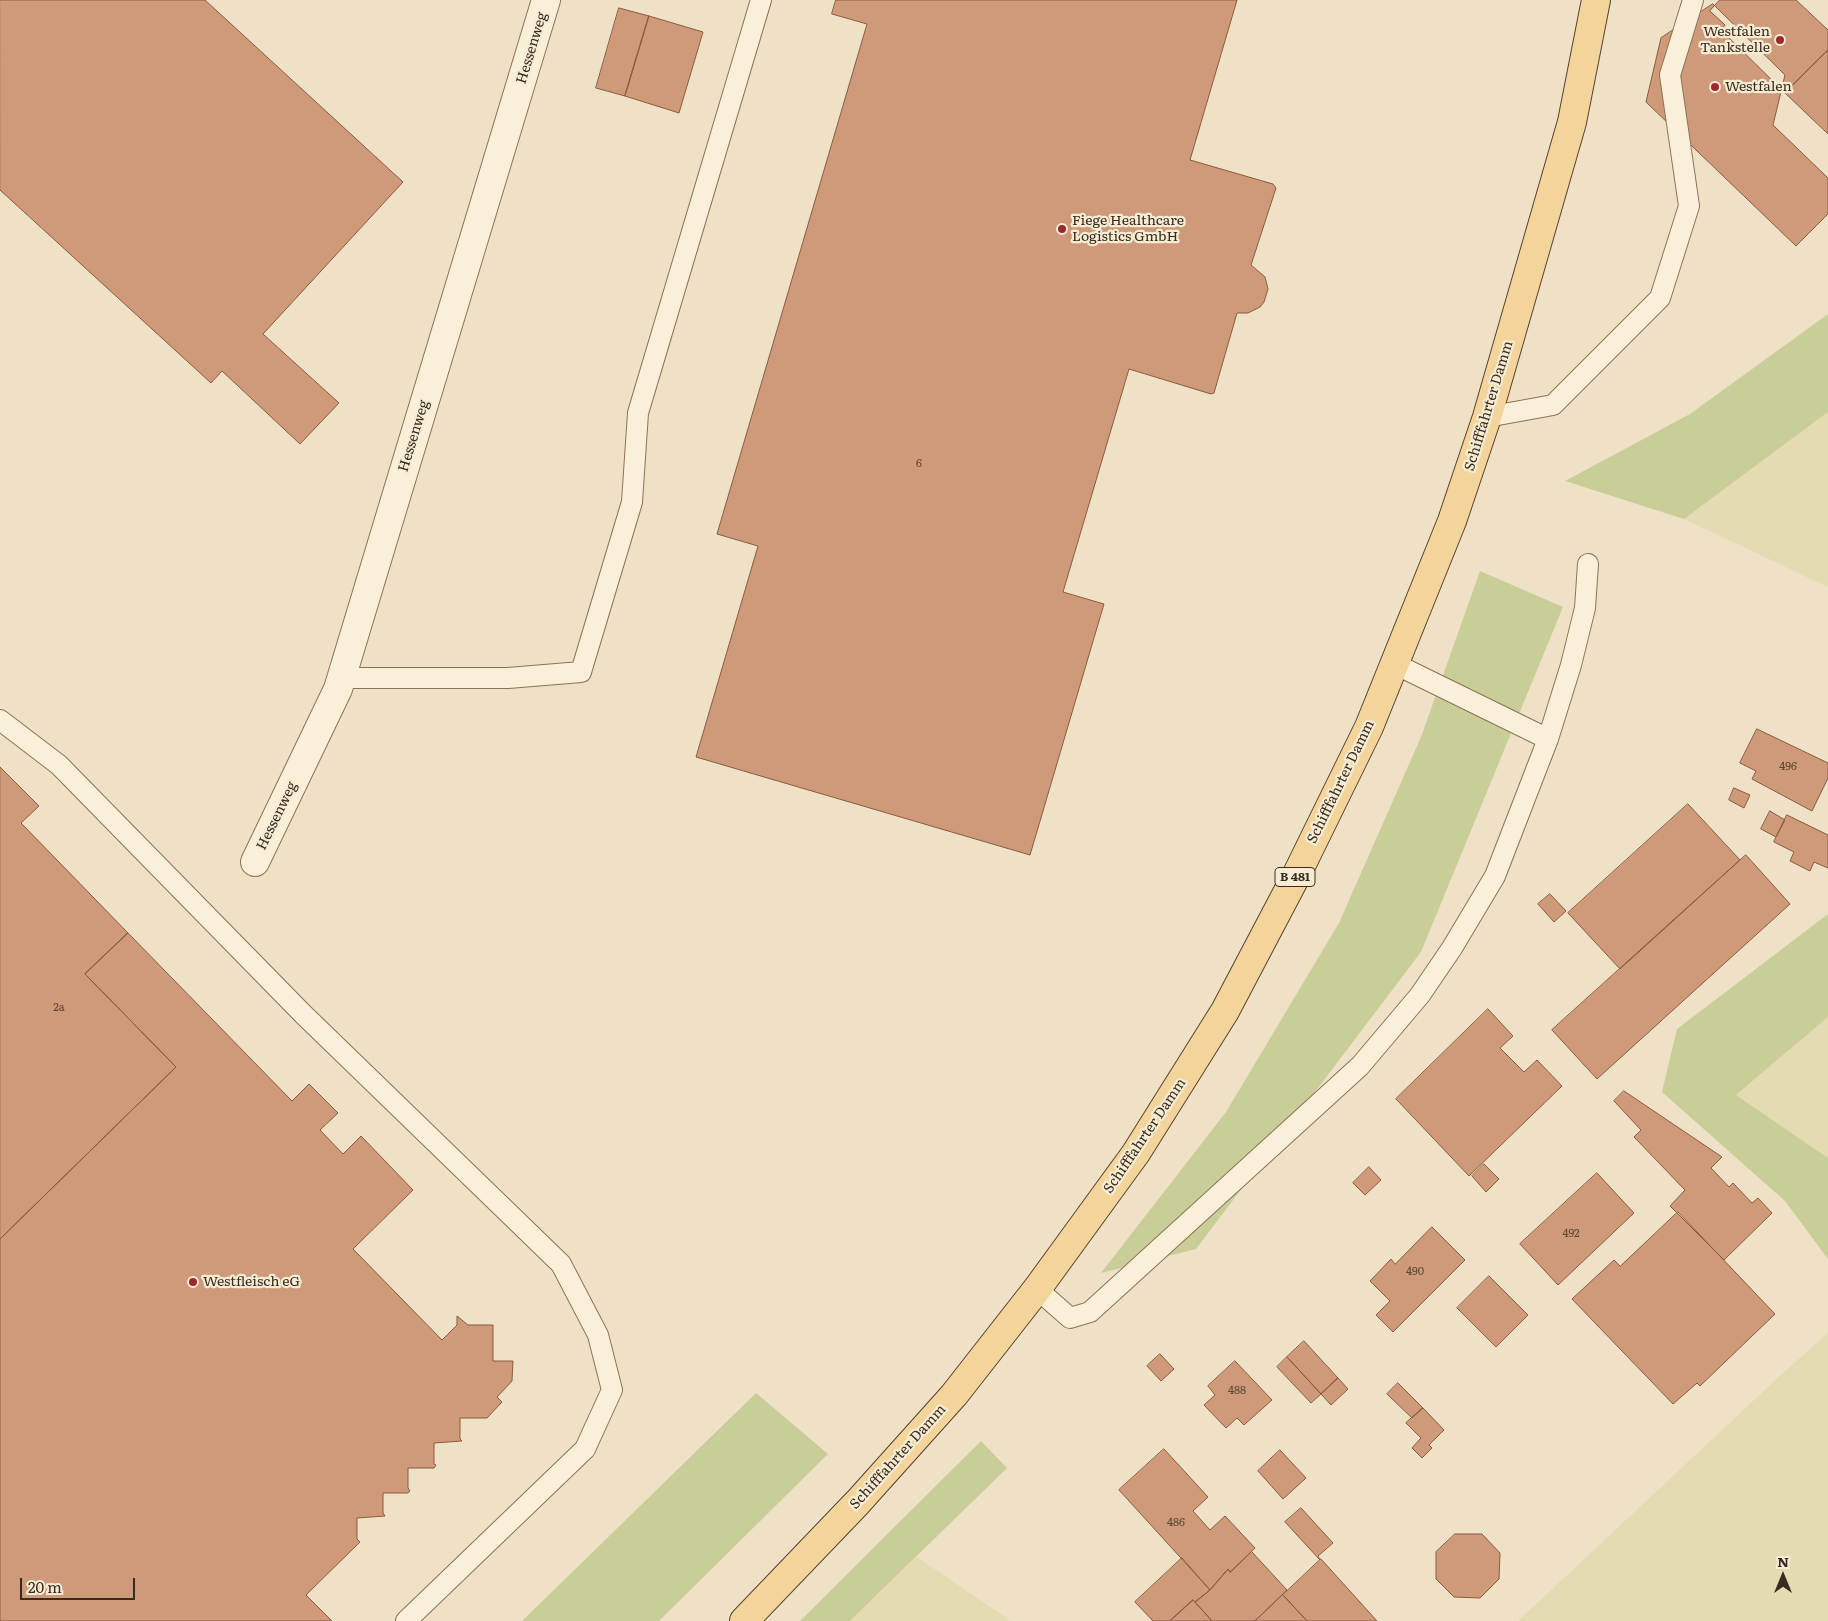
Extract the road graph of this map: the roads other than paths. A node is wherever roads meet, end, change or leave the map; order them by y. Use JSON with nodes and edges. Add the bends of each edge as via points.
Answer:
{"nodes":[{"id":1,"x":546,"y":0,"type":"edge"},
{"id":2,"x":762,"y":0,"type":"edge"},
{"id":3,"x":1596,"y":0,"type":"edge"},
{"id":4,"x":1693,"y":0,"type":"edge"},
{"id":5,"x":1487,"y":417,"type":"junction"},
{"id":6,"x":1588,"y":564,"type":"dead end"},
{"id":7,"x":1395,"y":664,"type":"junction"},
{"id":8,"x":341,"y":678,"type":"junction"},
{"id":9,"x":0,"y":720,"type":"edge"},
{"id":10,"x":1548,"y":739,"type":"junction"},
{"id":11,"x":255,"y":862,"type":"dead end"},
{"id":12,"x":1037,"y":1289,"type":"junction"},
{"id":13,"x":406,"y":1621,"type":"edge"},
{"id":14,"x":744,"y":1621,"type":"edge"}],
"edges":[{"from":1,"to":8,"type":"street","name":"Hessenweg"},
{"from":2,"to":8,"type":"lane","via":[[638,413],[632,502],[581,672],[508,678]]},
{"from":3,"to":5,"type":"main road","name":"Schifffahrter Damm","number":"B 481","via":[[1572,122]]},
{"from":4,"to":5,"type":"lane","via":[[1670,75],[1689,206],[1660,298],[1553,405]]},
{"from":5,"to":7,"type":"main road","name":"Schifffahrter Damm","number":"B 481","via":[[1452,521]]},
{"from":6,"to":10,"type":"lane","via":[[1585,608]]},
{"from":7,"to":10,"type":"lane"},
{"from":7,"to":12,"type":"main road","name":"Schifffahrter Damm","number":"B 481","via":[[1369,727],[1225,1011],[1136,1153]]},
{"from":8,"to":11,"type":"street","name":"Hessenweg"},
{"from":9,"to":13,"type":"lane","via":[[59,765],[303,1014],[561,1264],[598,1335],[612,1390],[585,1449]]},
{"from":10,"to":12,"type":"lane","via":[[1495,876],[1420,995],[1360,1066],[1090,1312],[1070,1318]]},
{"from":12,"to":14,"type":"main road","name":"Schifffahrter Damm","number":"B 481","via":[[947,1402],[858,1502]]}]}
